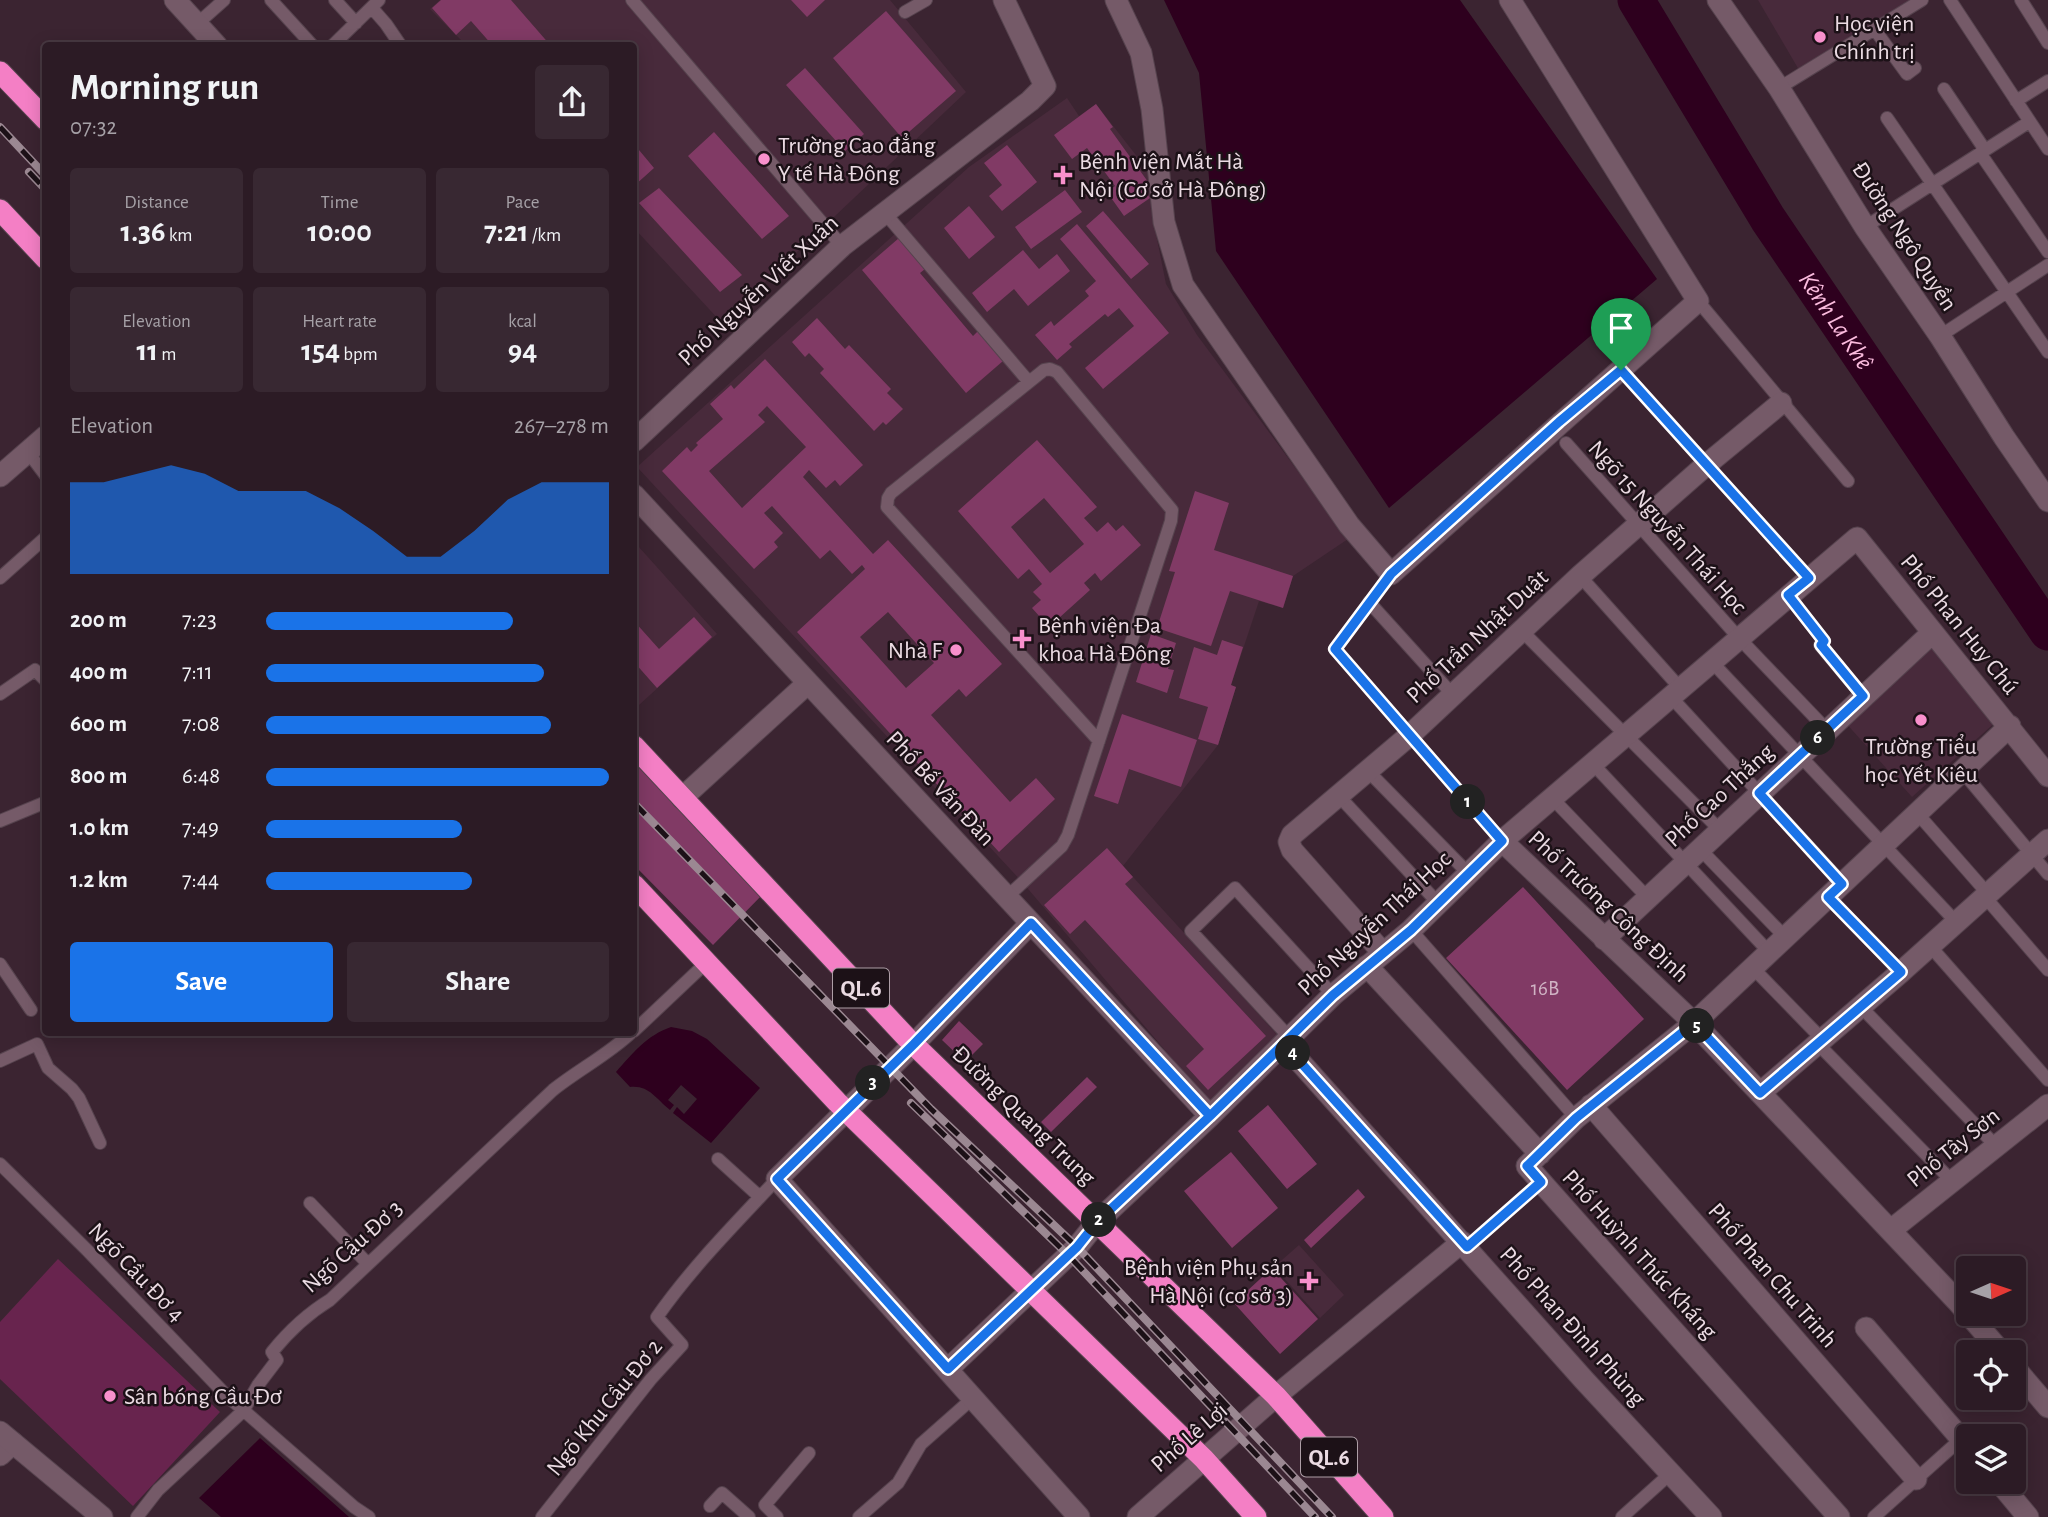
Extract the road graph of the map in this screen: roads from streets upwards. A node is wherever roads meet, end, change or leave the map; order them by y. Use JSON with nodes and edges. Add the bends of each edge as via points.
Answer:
{"nodes":[{"id":1,"x":175,"y":0,"type":"edge"},
{"id":2,"x":1004,"y":0,"type":"edge"},
{"id":3,"x":1116,"y":0,"type":"edge"},
{"id":4,"x":1510,"y":0,"type":"edge"},
{"id":5,"x":1718,"y":0,"type":"edge"},
{"id":6,"x":213,"y":42,"type":"edge"},
{"id":7,"x":0,"y":72,"type":"edge"},
{"id":8,"x":42,"y":116,"type":"edge"},
{"id":9,"x":0,"y":210,"type":"edge"},
{"id":10,"x":42,"y":255,"type":"edge"},
{"id":11,"x":1781,"y":403,"type":"road end"},
{"id":12,"x":637,"y":438,"type":"edge"},
{"id":13,"x":42,"y":440,"type":"edge"},
{"id":14,"x":2,"y":470,"type":"edge"},
{"id":15,"x":637,"y":498,"type":"edge"},
{"id":16,"x":2048,"y":501,"type":"edge"},
{"id":17,"x":1857,"y":538,"type":"joint"},
{"id":18,"x":1932,"y":633,"type":"junction"},
{"id":19,"x":808,"y":683,"type":"junction"},
{"id":20,"x":2010,"y":726,"type":"junction"},
{"id":21,"x":637,"y":750,"type":"edge"},
{"id":22,"x":2048,"y":776,"type":"edge"},
{"id":23,"x":682,"y":798,"type":"junction"},
{"id":24,"x":1502,"y":841,"type":"junction"},
{"id":25,"x":2040,"y":847,"type":"edge"},
{"id":26,"x":637,"y":888,"type":"edge"},
{"id":27,"x":1031,"y":923,"type":"junction"},
{"id":28,"x":1604,"y":939,"type":"junction"},
{"id":29,"x":1375,"y":960,"type":"junction"},
{"id":30,"x":1694,"y":1023,"type":"junction"},
{"id":31,"x":1287,"y":1041,"type":"junction"},
{"id":32,"x":914,"y":1044,"type":"junction"},
{"id":33,"x":1760,"y":1093,"type":"junction"},
{"id":34,"x":2048,"y":1105,"type":"edge"},
{"id":35,"x":845,"y":1110,"type":"junction"},
{"id":36,"x":1583,"y":1112,"type":"junction"},
{"id":37,"x":1210,"y":1116,"type":"junction"},
{"id":38,"x":1540,"y":1154,"type":"junction"},
{"id":39,"x":1097,"y":1222,"type":"junction"},
{"id":40,"x":1891,"y":1230,"type":"junction"},
{"id":41,"x":1464,"y":1244,"type":"junction"},
{"id":42,"x":1030,"y":1290,"type":"junction"},
{"id":43,"x":1866,"y":1328,"type":"dead end"},
{"id":44,"x":1991,"y":1340,"type":"edge"},
{"id":45,"x":948,"y":1369,"type":"junction"},
{"id":46,"x":2026,"y":1381,"type":"edge"},
{"id":47,"x":1276,"y":1396,"type":"junction"},
{"id":48,"x":2048,"y":1406,"type":"edge"},
{"id":49,"x":1956,"y":1433,"type":"edge"},
{"id":50,"x":4,"y":1443,"type":"edge"},
{"id":51,"x":1205,"y":1459,"type":"junction"},
{"id":52,"x":1916,"y":1479,"type":"road end"},
{"id":53,"x":2008,"y":1494,"type":"edge"},
{"id":54,"x":102,"y":1517,"type":"edge"},
{"id":55,"x":1079,"y":1517,"type":"edge"},
{"id":56,"x":1138,"y":1517,"type":"edge"},
{"id":57,"x":1256,"y":1517,"type":"edge"},
{"id":58,"x":1383,"y":1517,"type":"edge"},
{"id":59,"x":1711,"y":1517,"type":"edge"},
{"id":60,"x":1839,"y":1517,"type":"edge"},
{"id":61,"x":2028,"y":1517,"type":"edge"}],
"edges":[{"from":1,"to":6,"type":"street"},
{"from":2,"to":12,"type":"street","name":"Phố Nguyễn Viết Xuân","via":[[1045,86],[842,246]]},
{"from":3,"to":4,"type":"street","via":[[1140,54],[1152,109],[1164,222],[1182,285],[1349,525],[1391,574],[1698,301]]},
{"from":5,"to":16,"type":"street","name":"Đường Ngô Quyền"},
{"from":7,"to":8,"type":"highway"},
{"from":9,"to":10,"type":"highway"},
{"from":11,"to":29,"type":"street","name":"Phố Trần Nhật Duật","via":[[1292,835],[1292,850]]},
{"from":13,"to":14,"type":"street"},
{"from":15,"to":19,"type":"street","name":"Phố Bế Văn Đàn"},
{"from":17,"to":18,"type":"street","name":"Phố Phan Huy Chú"},
{"from":17,"to":24,"type":"street","name":"Phố Nguyễn Thái Học"},
{"from":18,"to":20,"type":"street","name":"Phố Phan Huy Chú"},
{"from":18,"to":28,"type":"street","name":"Phố Cao Thắng"},
{"from":19,"to":23,"type":"street"},
{"from":19,"to":27,"type":"street","name":"Phố Bế Văn Đàn"},
{"from":20,"to":22,"type":"street","name":"Phố Phan Huy Chú"},
{"from":20,"to":30,"type":"street"},
{"from":21,"to":23,"type":"highway","name":"Đường Quang Trung","number":"QL.6"},
{"from":23,"to":32,"type":"highway","name":"Đường Quang Trung","number":"QL.6"},
{"from":24,"to":28,"type":"street","name":"Phố Trương Công Định"},
{"from":24,"to":29,"type":"street","name":"Phố Nguyễn Thái Học"},
{"from":25,"to":33,"type":"street"},
{"from":26,"to":35,"type":"highway"},
{"from":27,"to":32,"type":"street"},
{"from":27,"to":37,"type":"street","name":"Phố Bế Văn Đàn"},
{"from":28,"to":30,"type":"street","name":"Phố Trương Công Định"},
{"from":29,"to":31,"type":"street","name":"Phố Nguyễn Thái Học"},
{"from":29,"to":38,"type":"street","name":"Phố Huỳnh Thúc Kháng"},
{"from":30,"to":33,"type":"street","name":"Phố Trương Công Định"},
{"from":30,"to":36,"type":"street"},
{"from":31,"to":37,"type":"street","name":"Phố Nguyễn Thái Học"},
{"from":31,"to":41,"type":"street","name":"Phố Phan Đình Phùng"},
{"from":32,"to":35,"type":"street"},
{"from":32,"to":39,"type":"highway","name":"Đường Quang Trung","number":"QL.6"},
{"from":33,"to":40,"type":"street","name":"Phố Trương Công Định"},
{"from":34,"to":40,"type":"street","name":"Phố Tây Sơn"},
{"from":35,"to":42,"type":"highway"},
{"from":35,"to":45,"type":"street","via":[[777,1179]]},
{"from":36,"to":38,"type":"street"},
{"from":36,"to":52,"type":"street","name":"Phố Phan Chu Trinh"},
{"from":37,"to":39,"type":"street","name":"Phố Nguyễn Thái Học"},
{"from":38,"to":60,"type":"street","name":"Phố Huỳnh Thúc Kháng","via":[[1527,1166]]},
{"from":39,"to":42,"type":"street","name":"Phố Nguyễn Thái Học"},
{"from":39,"to":47,"type":"highway","name":"Đường Quang Trung","number":"QL.6"},
{"from":40,"to":44,"type":"street","name":"Phố Trương Công Định"},
{"from":41,"to":47,"type":"street","name":"Phố Lê Lợi"},
{"from":41,"to":59,"type":"street","name":"Phố Phan Đình Phùng"},
{"from":42,"to":45,"type":"street","name":"Phố Nguyễn Thái Học"},
{"from":42,"to":51,"type":"highway"},
{"from":43,"to":49,"type":"street"},
{"from":45,"to":55,"type":"street"},
{"from":46,"to":48,"type":"street"},
{"from":47,"to":51,"type":"street","name":"Phố Lê Lợi"},
{"from":47,"to":58,"type":"highway","name":"Đường Quang Trung","number":"QL.6"},
{"from":50,"to":54,"type":"street"},
{"from":51,"to":56,"type":"street","name":"Phố Lê Lợi"},
{"from":51,"to":57,"type":"highway"},
{"from":53,"to":61,"type":"street"}]}
